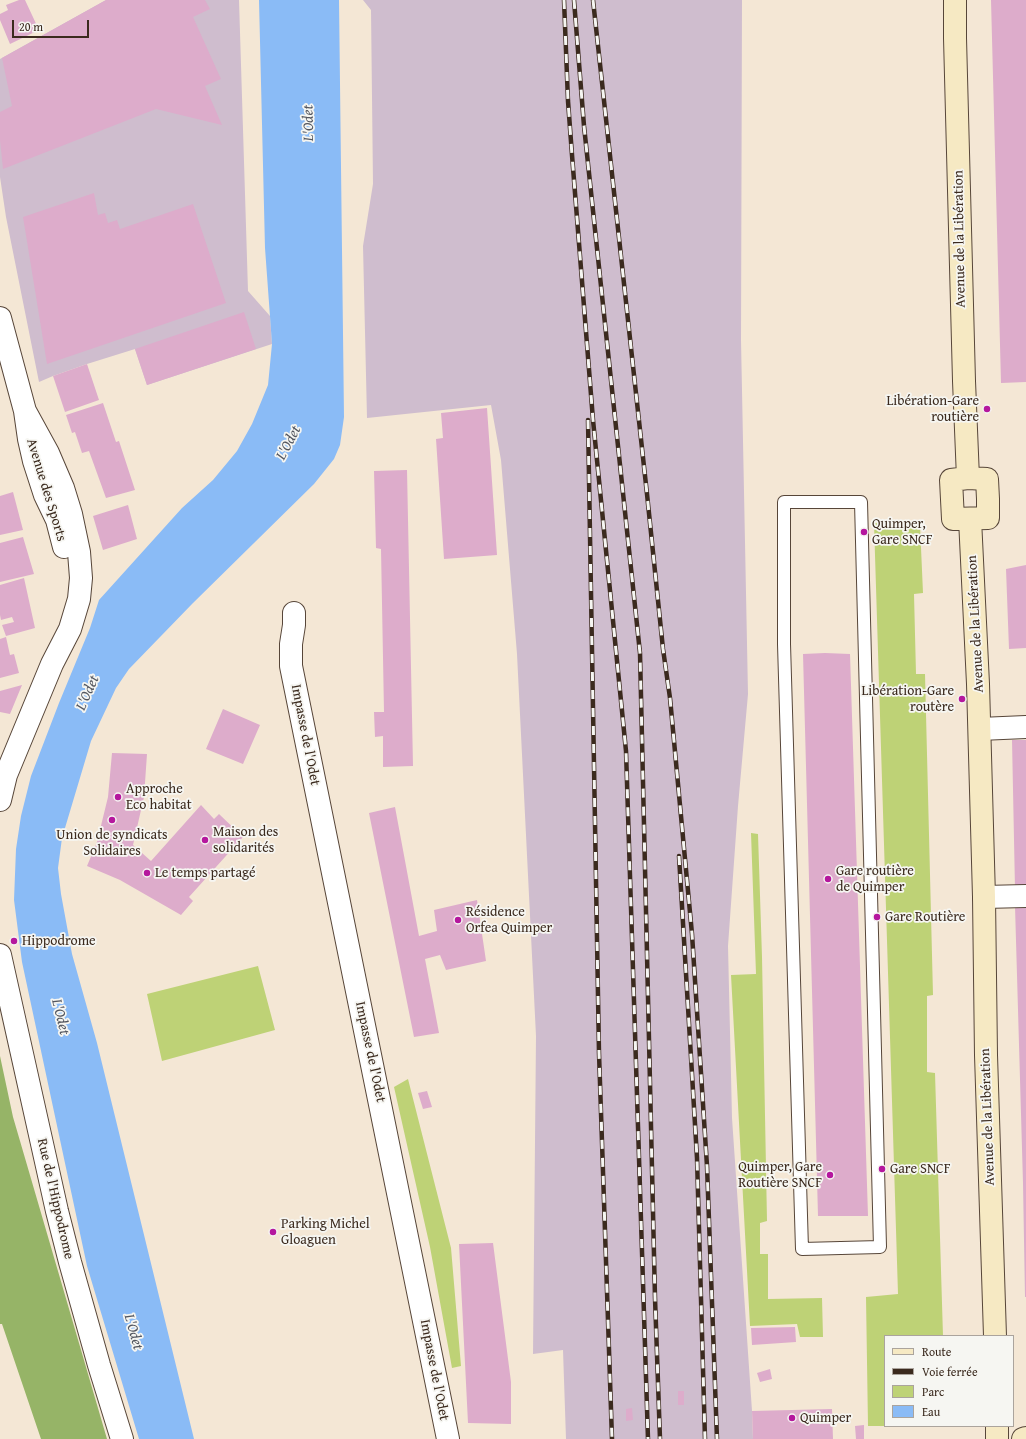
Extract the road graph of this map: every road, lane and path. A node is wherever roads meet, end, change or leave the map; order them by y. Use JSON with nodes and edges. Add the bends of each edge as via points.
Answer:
{"nodes":[{"id":1,"x":955,"y":0,"type":"edge"},
{"id":2,"x":0,"y":318,"type":"edge"},
{"id":3,"x":861,"y":502,"type":"joint"},
{"id":4,"x":294,"y":613,"type":"dead end"},
{"id":5,"x":1026,"y":727,"type":"edge"},
{"id":6,"x":980,"y":729,"type":"junction"},
{"id":7,"x":0,"y":800,"type":"edge"},
{"id":8,"x":1026,"y":896,"type":"edge"},
{"id":9,"x":984,"y":897,"type":"junction"},
{"id":10,"x":0,"y":955,"type":"edge"},
{"id":11,"x":995,"y":1335,"type":"edge"},
{"id":12,"x":997,"y":1427,"type":"edge"},
{"id":13,"x":122,"y":1439,"type":"edge"},
{"id":14,"x":448,"y":1439,"type":"edge"},
{"id":15,"x":997,"y":1439,"type":"edge"}],
"edges":[{"from":1,"to":6,"type":"main road","name":"Avenue de la Libération","via":[[968,478],[952,480],[953,519],[970,519]]},
{"from":2,"to":7,"type":"street","name":"Avenue des Sports","via":[[25,411],[48,453],[63,488],[75,534],[81,578],[79,599],[70,629],[52,664],[6,775]]},
{"from":3,"to":3,"type":"lane","via":[[880,1247],[802,1249],[784,644],[784,502]]},
{"from":4,"to":14,"type":"street","name":"Impasse de l'Odet","via":[[290,644],[291,666]]},
{"from":5,"to":6,"type":"street"},
{"from":6,"to":9,"type":"main road","name":"Avenue de la Libération"},
{"from":8,"to":9,"type":"street"},
{"from":9,"to":11,"type":"main road","name":"Avenue de la Libération"},
{"from":10,"to":13,"type":"street","name":"Rue de l'Hippodrome","via":[[64,1240]]},
{"from":12,"to":15,"type":"main road"}]}
